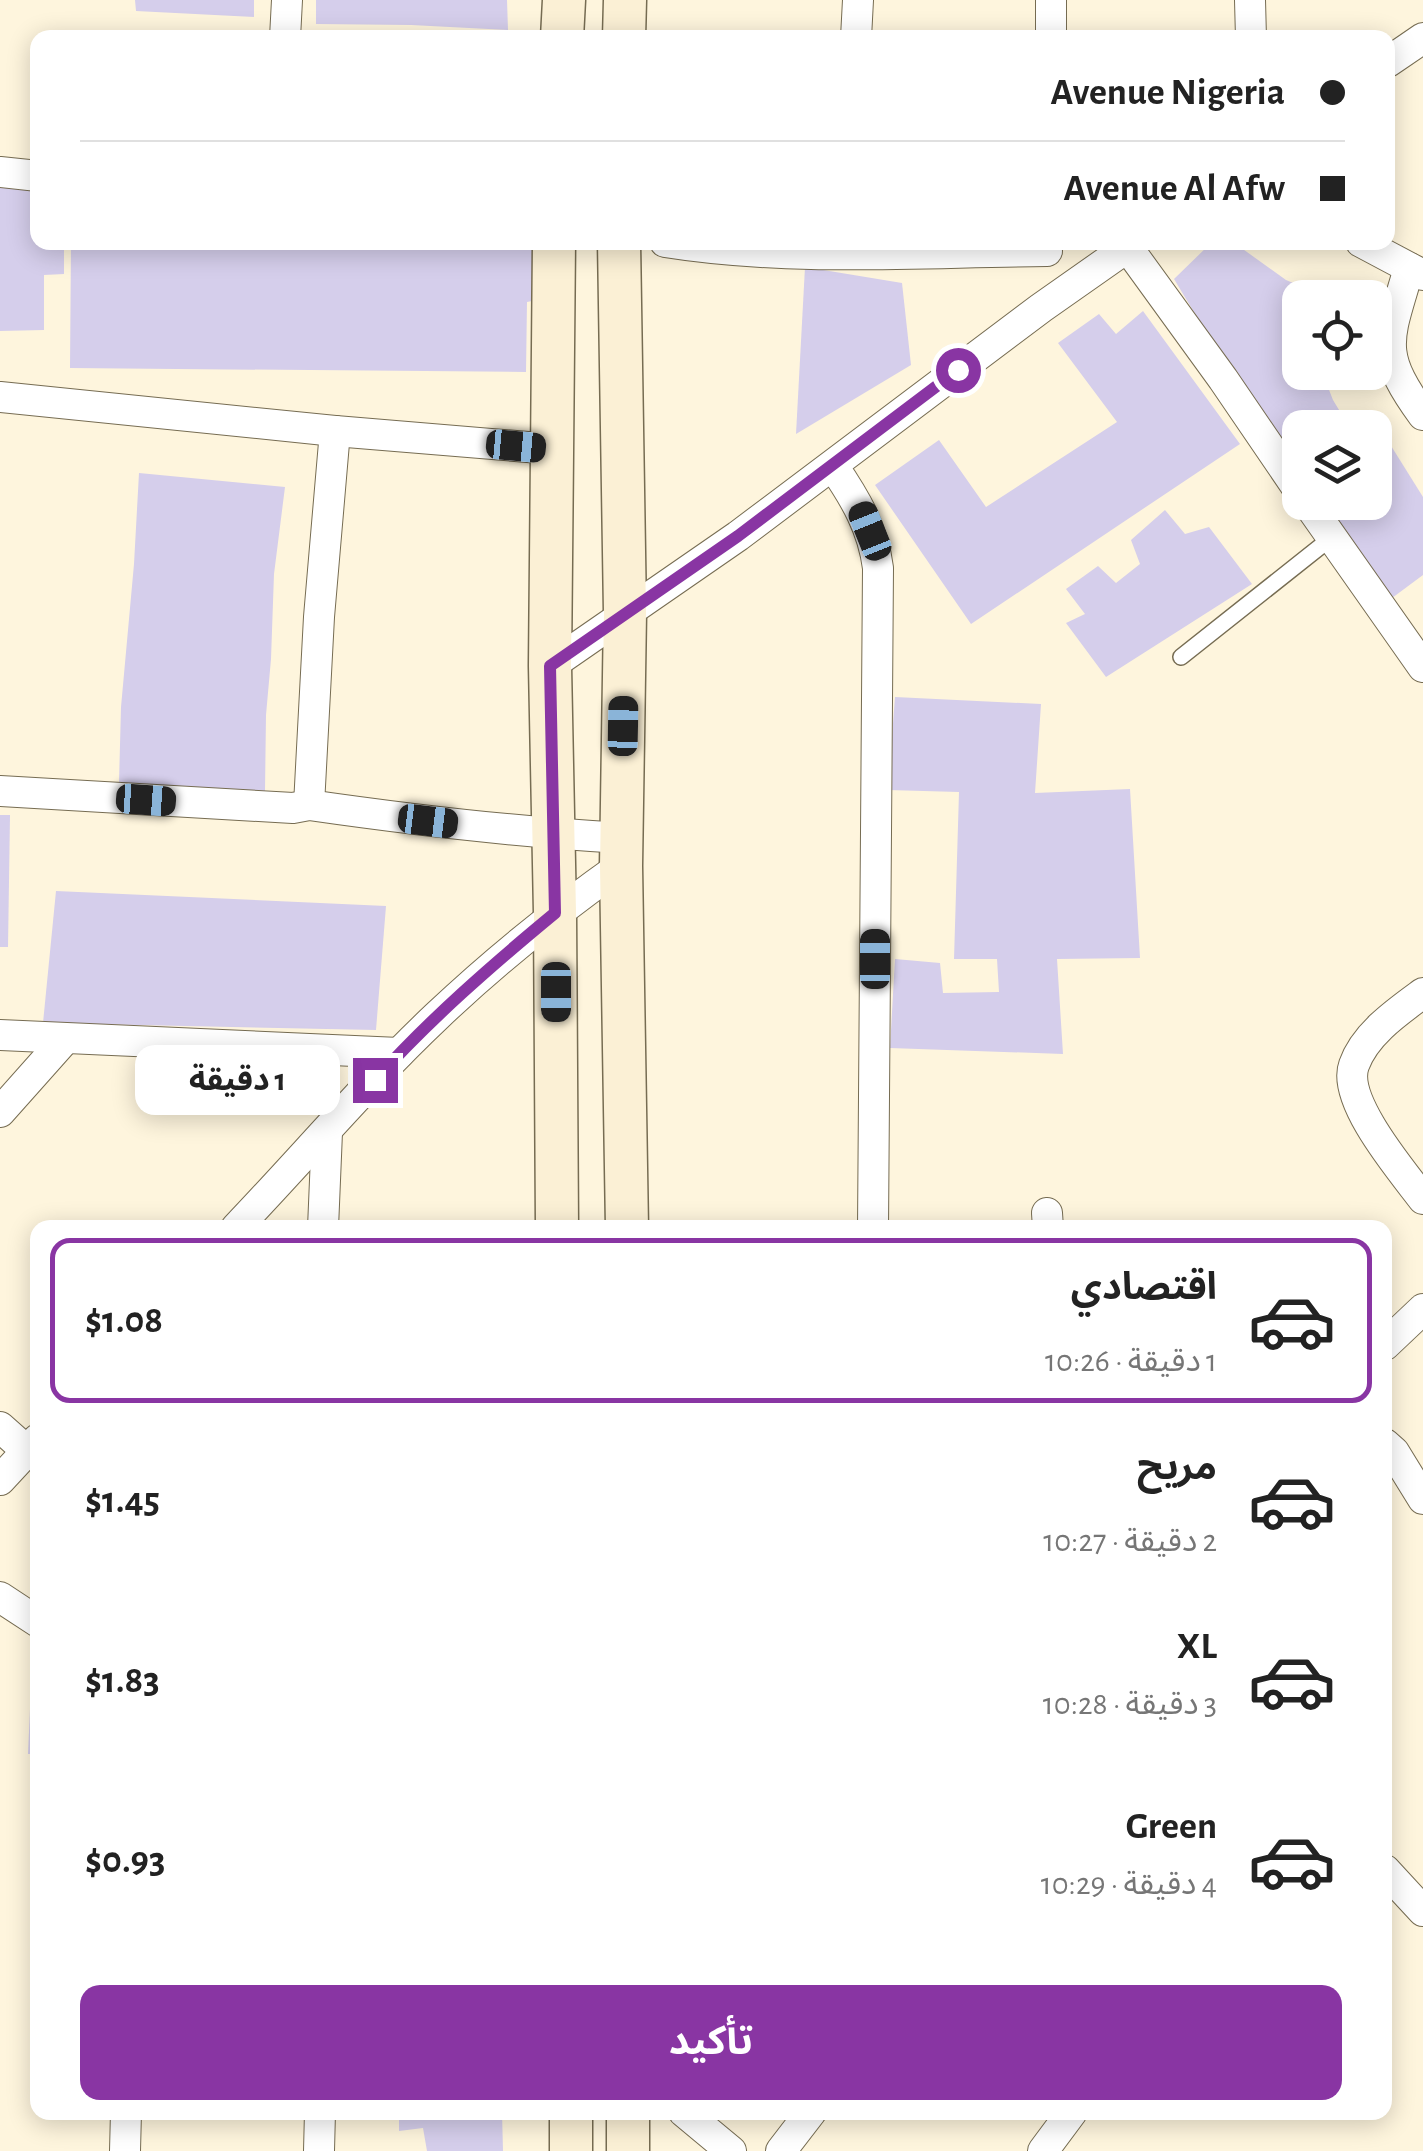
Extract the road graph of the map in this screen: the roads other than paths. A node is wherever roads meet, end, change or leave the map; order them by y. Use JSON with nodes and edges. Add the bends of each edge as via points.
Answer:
{"nodes":[{"id":1,"x":287,"y":0,"type":"edge"},
{"id":2,"x":564,"y":0,"type":"edge"},
{"id":3,"x":625,"y":0,"type":"edge"},
{"id":4,"x":858,"y":0,"type":"edge"},
{"id":5,"x":1051,"y":0,"type":"edge"},
{"id":6,"x":1250,"y":0,"type":"edge"},
{"id":7,"x":285,"y":30,"type":"edge"},
{"id":8,"x":562,"y":30,"type":"edge"},
{"id":9,"x":624,"y":30,"type":"edge"},
{"id":10,"x":856,"y":30,"type":"edge"},
{"id":11,"x":1051,"y":30,"type":"edge"},
{"id":12,"x":1251,"y":30,"type":"edge"},
{"id":13,"x":1423,"y":38,"type":"edge"},
{"id":14,"x":1395,"y":57,"type":"edge"},
{"id":15,"x":0,"y":172,"type":"edge"},
{"id":16,"x":30,"y":175,"type":"edge"},
{"id":17,"x":554,"y":250,"type":"edge"},
{"id":18,"x":618,"y":250,"type":"edge"},
{"id":19,"x":714,"y":250,"type":"edge"},
{"id":20,"x":760,"y":250,"type":"edge"},
{"id":21,"x":1047,"y":250,"type":"edge"},
{"id":22,"x":1124,"y":250,"type":"edge"},
{"id":23,"x":1134,"y":250,"type":"edge"},
{"id":24,"x":1376,"y":250,"type":"edge"},
{"id":25,"x":1416,"y":271,"type":"edge"},
{"id":26,"x":1041,"y":308,"type":"junction"},
{"id":27,"x":0,"y":396,"type":"edge"},
{"id":28,"x":1423,"y":415,"type":"edge"},
{"id":29,"x":334,"y":431,"type":"junction"},
{"id":30,"x":552,"y":450,"type":"junction"},
{"id":31,"x":833,"y":466,"type":"junction"},
{"id":32,"x":1282,"y":466,"type":"edge"},
{"id":33,"x":1320,"y":520,"type":"edge"},
{"id":34,"x":1332,"y":538,"type":"junction"},
{"id":35,"x":625,"y":614,"type":"junction"},
{"id":36,"x":1180,"y":657,"type":"dead end"},
{"id":37,"x":550,"y":666,"type":"junction"},
{"id":38,"x":1423,"y":667,"type":"edge"},
{"id":39,"x":0,"y":791,"type":"edge"},
{"id":40,"x":310,"y":805,"type":"junction"},
{"id":41,"x":553,"y":834,"type":"junction"},
{"id":42,"x":621,"y":852,"type":"junction"},
{"id":43,"x":555,"y":913,"type":"junction"},
{"id":44,"x":1423,"y":994,"type":"edge"},
{"id":45,"x":0,"y":1035,"type":"edge"},
{"id":46,"x":65,"y":1039,"type":"junction"},
{"id":47,"x":399,"y":1054,"type":"junction"},
{"id":48,"x":0,"y":1112,"type":"edge"},
{"id":49,"x":327,"y":1132,"type":"junction"},
{"id":50,"x":1423,"y":1199,"type":"edge"},
{"id":51,"x":244,"y":1220,"type":"edge"},
{"id":52,"x":322,"y":1220,"type":"edge"},
{"id":53,"x":557,"y":1220,"type":"edge"},
{"id":54,"x":628,"y":1220,"type":"edge"},
{"id":55,"x":873,"y":1220,"type":"edge"},
{"id":56,"x":1423,"y":1309,"type":"edge"},
{"id":57,"x":1392,"y":1338,"type":"edge"},
{"id":58,"x":0,"y":1428,"type":"edge"},
{"id":59,"x":30,"y":1444,"type":"edge"},
{"id":60,"x":30,"y":1447,"type":"edge"},
{"id":61,"x":1392,"y":1450,"type":"edge"},
{"id":62,"x":0,"y":1480,"type":"edge"},
{"id":63,"x":1423,"y":1499,"type":"edge"},
{"id":64,"x":0,"y":1597,"type":"edge"},
{"id":65,"x":30,"y":1617,"type":"edge"},
{"id":66,"x":1392,"y":1878,"type":"edge"},
{"id":67,"x":1423,"y":1911,"type":"edge"},
{"id":68,"x":126,"y":2120,"type":"edge"},
{"id":69,"x":320,"y":2120,"type":"edge"},
{"id":70,"x":571,"y":2120,"type":"edge"},
{"id":71,"x":628,"y":2120,"type":"edge"},
{"id":72,"x":694,"y":2120,"type":"edge"},
{"id":73,"x":805,"y":2120,"type":"edge"},
{"id":74,"x":1066,"y":2120,"type":"edge"},
{"id":75,"x":126,"y":2151,"type":"edge"},
{"id":76,"x":320,"y":2151,"type":"edge"},
{"id":77,"x":571,"y":2151,"type":"edge"},
{"id":78,"x":628,"y":2151,"type":"edge"},
{"id":79,"x":731,"y":2151,"type":"edge"},
{"id":80,"x":781,"y":2151,"type":"edge"},
{"id":81,"x":1043,"y":2151,"type":"edge"}],
"edges":[{"from":1,"to":7,"type":"street"},
{"from":2,"to":8,"type":"main road"},
{"from":3,"to":9,"type":"main road"},
{"from":4,"to":10,"type":"street"},
{"from":5,"to":11,"type":"street"},
{"from":6,"to":12,"type":"street"},
{"from":13,"to":14,"type":"street"},
{"from":15,"to":16,"type":"street"},
{"from":17,"to":30,"type":"main road"},
{"from":18,"to":35,"type":"main road"},
{"from":19,"to":20,"type":"street"},
{"from":21,"to":26,"type":"street"},
{"from":22,"to":26,"type":"street"},
{"from":23,"to":32,"type":"street"},
{"from":24,"to":25,"type":"street"},
{"from":25,"to":28,"type":"street","via":[[1390,335],[1390,352]]},
{"from":26,"to":31,"type":"street"},
{"from":27,"to":29,"type":"street"},
{"from":29,"to":30,"type":"street"},
{"from":29,"to":40,"type":"street"},
{"from":30,"to":37,"type":"main road"},
{"from":31,"to":35,"type":"street"},
{"from":31,"to":55,"type":"street","via":[[859,504],[878,568]]},
{"from":33,"to":34,"type":"street"},
{"from":34,"to":36,"type":"lane"},
{"from":34,"to":38,"type":"street"},
{"from":35,"to":37,"type":"street"},
{"from":35,"to":42,"type":"main road"},
{"from":37,"to":41,"type":"main road"},
{"from":39,"to":40,"type":"street"},
{"from":40,"to":41,"type":"street"},
{"from":41,"to":42,"type":"street"},
{"from":41,"to":43,"type":"main road"},
{"from":42,"to":43,"type":"street"},
{"from":42,"to":54,"type":"main road"},
{"from":43,"to":47,"type":"street"},
{"from":43,"to":53,"type":"main road"},
{"from":44,"to":50,"type":"street","via":[[1370,1037],[1352,1068],[1362,1111]]},
{"from":45,"to":46,"type":"street"},
{"from":46,"to":47,"type":"street"},
{"from":46,"to":48,"type":"street"},
{"from":47,"to":49,"type":"street"},
{"from":49,"to":51,"type":"street"},
{"from":49,"to":52,"type":"street"},
{"from":56,"to":57,"type":"street"},
{"from":58,"to":59,"type":"street"},
{"from":60,"to":62,"type":"street"},
{"from":61,"to":63,"type":"street"},
{"from":64,"to":65,"type":"street"},
{"from":66,"to":67,"type":"street"},
{"from":68,"to":75,"type":"street"},
{"from":69,"to":76,"type":"street"},
{"from":70,"to":77,"type":"main road"},
{"from":71,"to":78,"type":"main road"},
{"from":72,"to":79,"type":"street"},
{"from":73,"to":80,"type":"street"},
{"from":74,"to":81,"type":"street"}]}
